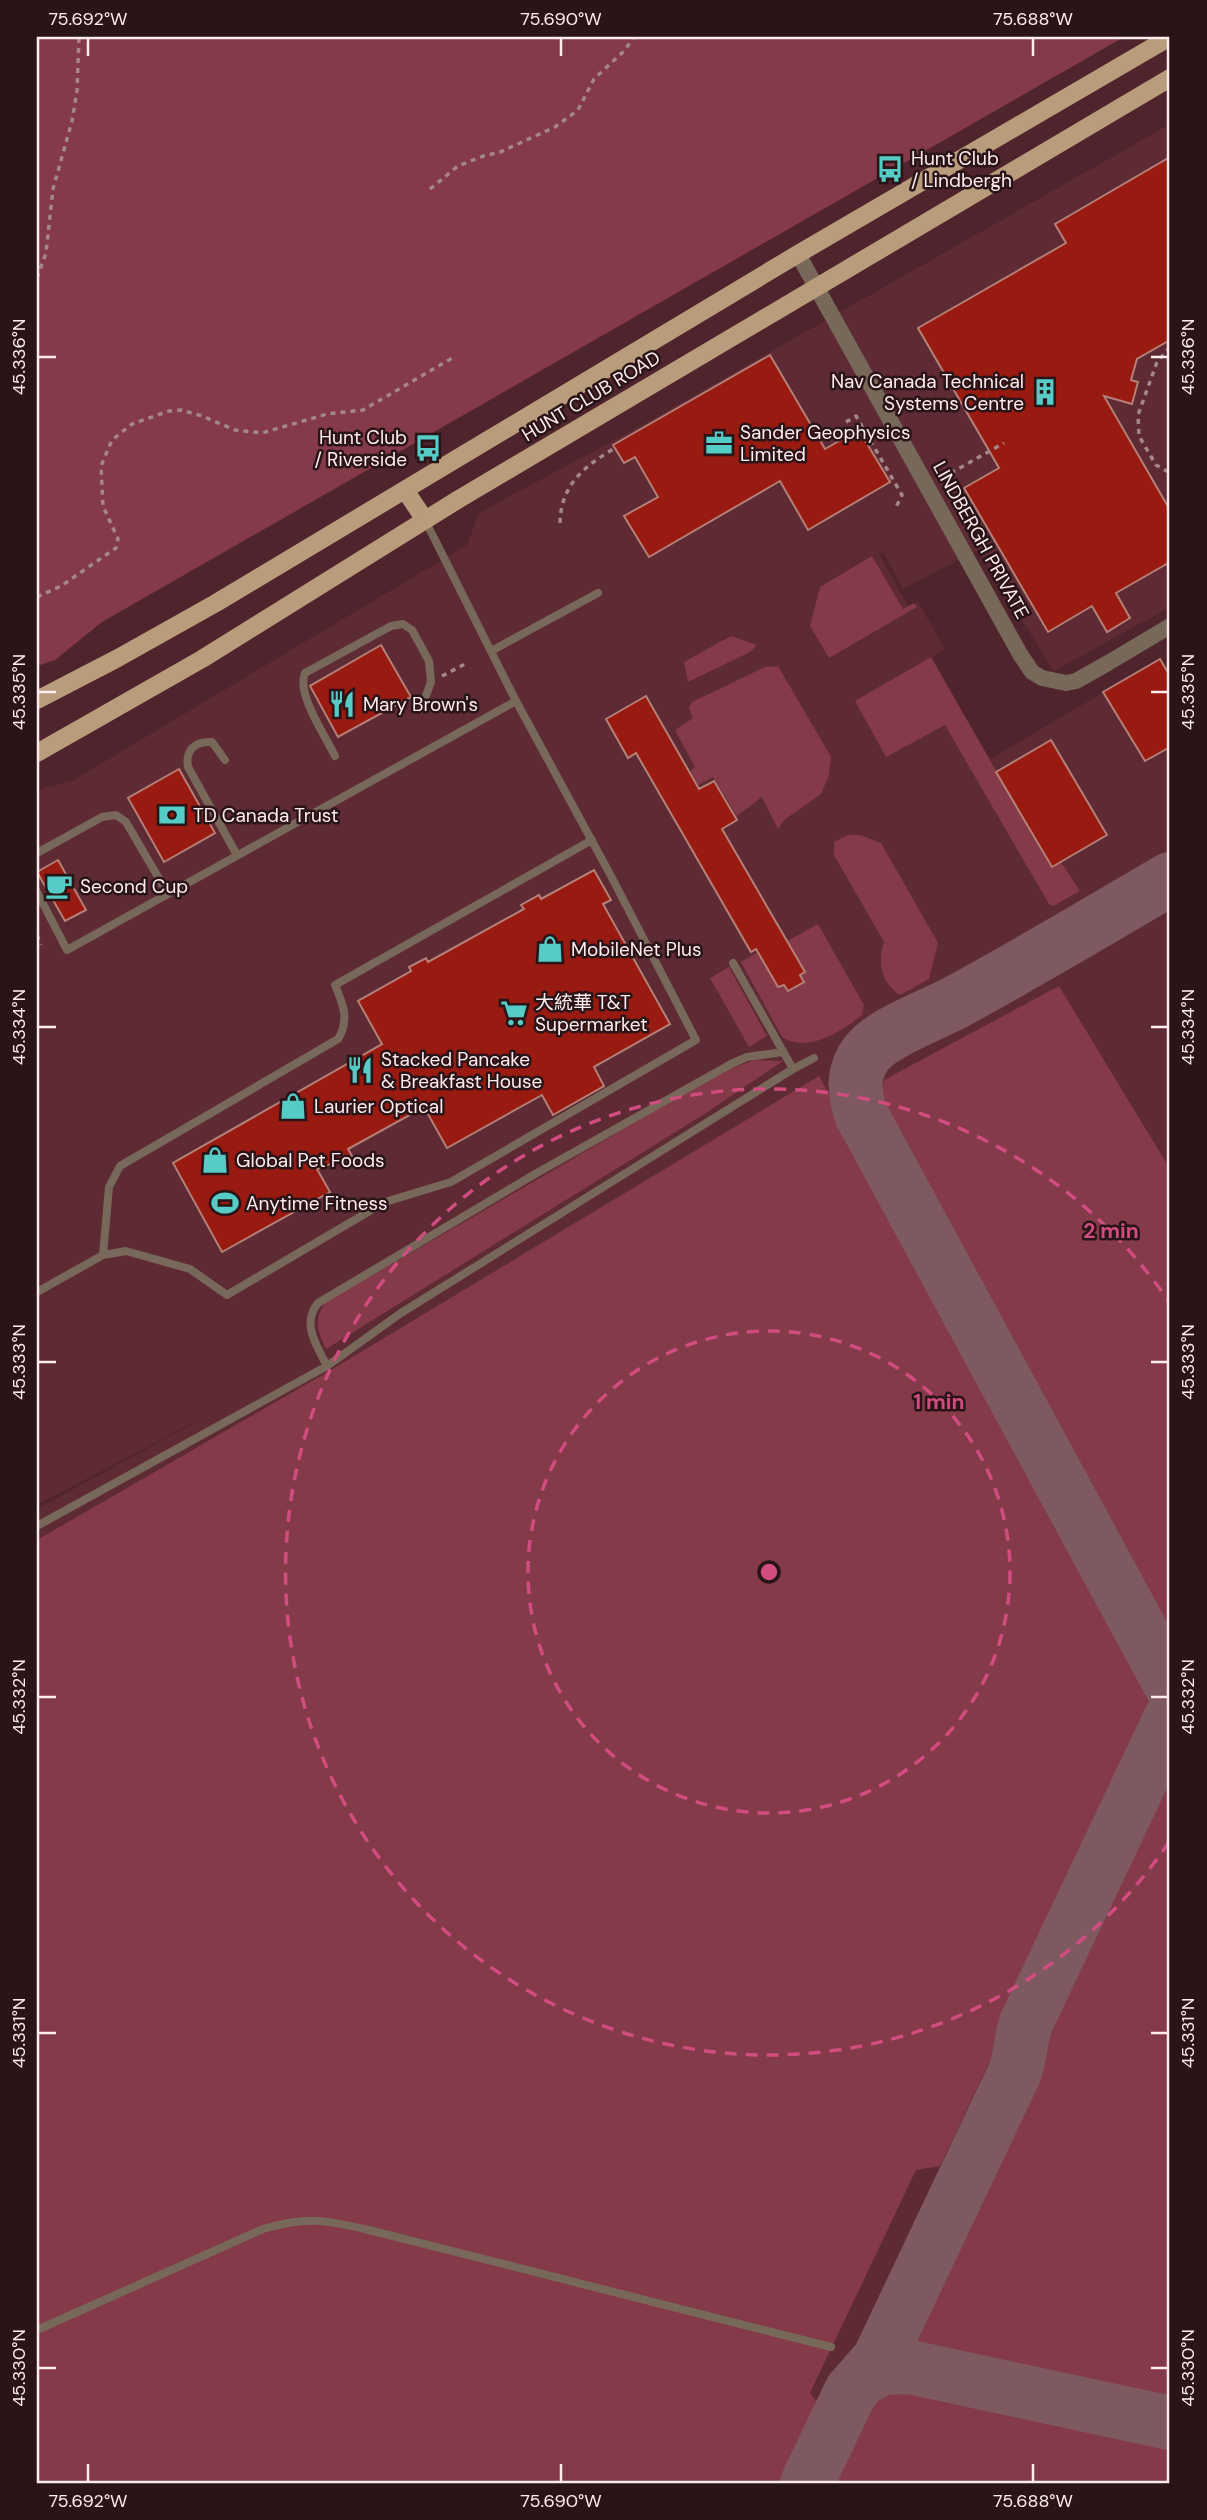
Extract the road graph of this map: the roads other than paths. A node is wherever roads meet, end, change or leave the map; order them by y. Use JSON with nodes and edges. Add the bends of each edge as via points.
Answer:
{"nodes":[{"id":1,"x":1170,"y":37,"type":"edge"},
{"id":2,"x":1170,"y":78,"type":"edge"},
{"id":3,"x":799,"y":254,"type":"junction"},
{"id":4,"x":817,"y":288,"type":"junction"},
{"id":5,"x":405,"y":490,"type":"junction"},
{"id":6,"x":425,"y":520,"type":"junction"},
{"id":7,"x":598,"y":593,"type":"dead end"},
{"id":8,"x":1170,"y":626,"type":"edge"},
{"id":9,"x":491,"y":651,"type":"junction"},
{"id":10,"x":37,"y":700,"type":"edge"},
{"id":11,"x":516,"y":701,"type":"junction"},
{"id":12,"x":421,"y":709,"type":"dead end"},
{"id":13,"x":37,"y":753,"type":"edge"},
{"id":14,"x":335,"y":756,"type":"dead end"},
{"id":15,"x":225,"y":760,"type":"dead end"},
{"id":16,"x":592,"y":840,"type":"junction"},
{"id":17,"x":37,"y":853,"type":"edge"},
{"id":18,"x":237,"y":855,"type":"junction"},
{"id":19,"x":37,"y":892,"type":"edge"},
{"id":20,"x":168,"y":894,"type":"junction"},
{"id":21,"x":733,"y":963,"type":"dead end"},
{"id":22,"x":783,"y":1052,"type":"junction"},
{"id":23,"x":814,"y":1058,"type":"dead end"},
{"id":24,"x":793,"y":1069,"type":"junction"},
{"id":25,"x":103,"y":1255,"type":"junction"},
{"id":26,"x":37,"y":1292,"type":"edge"},
{"id":27,"x":327,"y":1366,"type":"junction"},
{"id":28,"x":37,"y":1526,"type":"edge"},
{"id":29,"x":37,"y":2330,"type":"edge"},
{"id":30,"x":831,"y":2347,"type":"dead end"}],
"edges":[{"from":1,"to":3,"type":"main road","name":"HUNT CLUB ROAD"},
{"from":2,"to":4,"type":"main road","name":"HUNT CLUB ROAD"},
{"from":3,"to":4,"type":"street","name":"LINDBERGH PRIVATE"},
{"from":3,"to":5,"type":"main road","name":"HUNT CLUB ROAD"},
{"from":4,"to":6,"type":"main road","name":"HUNT CLUB ROAD"},
{"from":4,"to":8,"type":"street","name":"LINDBERGH PRIVATE","via":[[1032,672],[1057,683],[1076,681]]},
{"from":5,"to":6,"type":"main road"},
{"from":5,"to":10,"type":"main road","name":"HUNT CLUB ROAD","via":[[216,603]]},
{"from":6,"to":9,"type":"lane"},
{"from":6,"to":13,"type":"main road","name":"HUNT CLUB ROAD","via":[[202,659]]},
{"from":7,"to":9,"type":"lane"},
{"from":9,"to":11,"type":"lane"},
{"from":11,"to":16,"type":"lane"},
{"from":11,"to":18,"type":"lane"},
{"from":12,"to":14,"type":"lane","via":[[431,682],[429,661],[412,630],[403,624],[391,626],[305,673],[304,695]]},
{"from":15,"to":18,"type":"lane","via":[[212,742],[191,748],[187,757],[188,767]]},
{"from":16,"to":25,"type":"lane","via":[[335,985],[346,1021],[338,1039],[120,1166],[109,1187]]},
{"from":16,"to":25,"type":"lane","via":[[696,1040],[451,1182],[385,1202],[227,1296],[190,1269],[126,1251]]},
{"from":17,"to":20,"type":"lane","via":[[102,817],[116,815],[126,822]]},
{"from":18,"to":20,"type":"lane"},
{"from":19,"to":20,"type":"lane","via":[[67,950]]},
{"from":21,"to":22,"type":"lane"},
{"from":22,"to":24,"type":"lane"},
{"from":22,"to":27,"type":"lane","via":[[731,1064],[318,1303],[310,1330]]},
{"from":23,"to":24,"type":"lane"},
{"from":24,"to":27,"type":"lane","via":[[401,1312]]},
{"from":25,"to":26,"type":"lane"},
{"from":27,"to":28,"type":"lane"},
{"from":29,"to":30,"type":"lane","via":[[263,2229],[311,2219]]}]}
